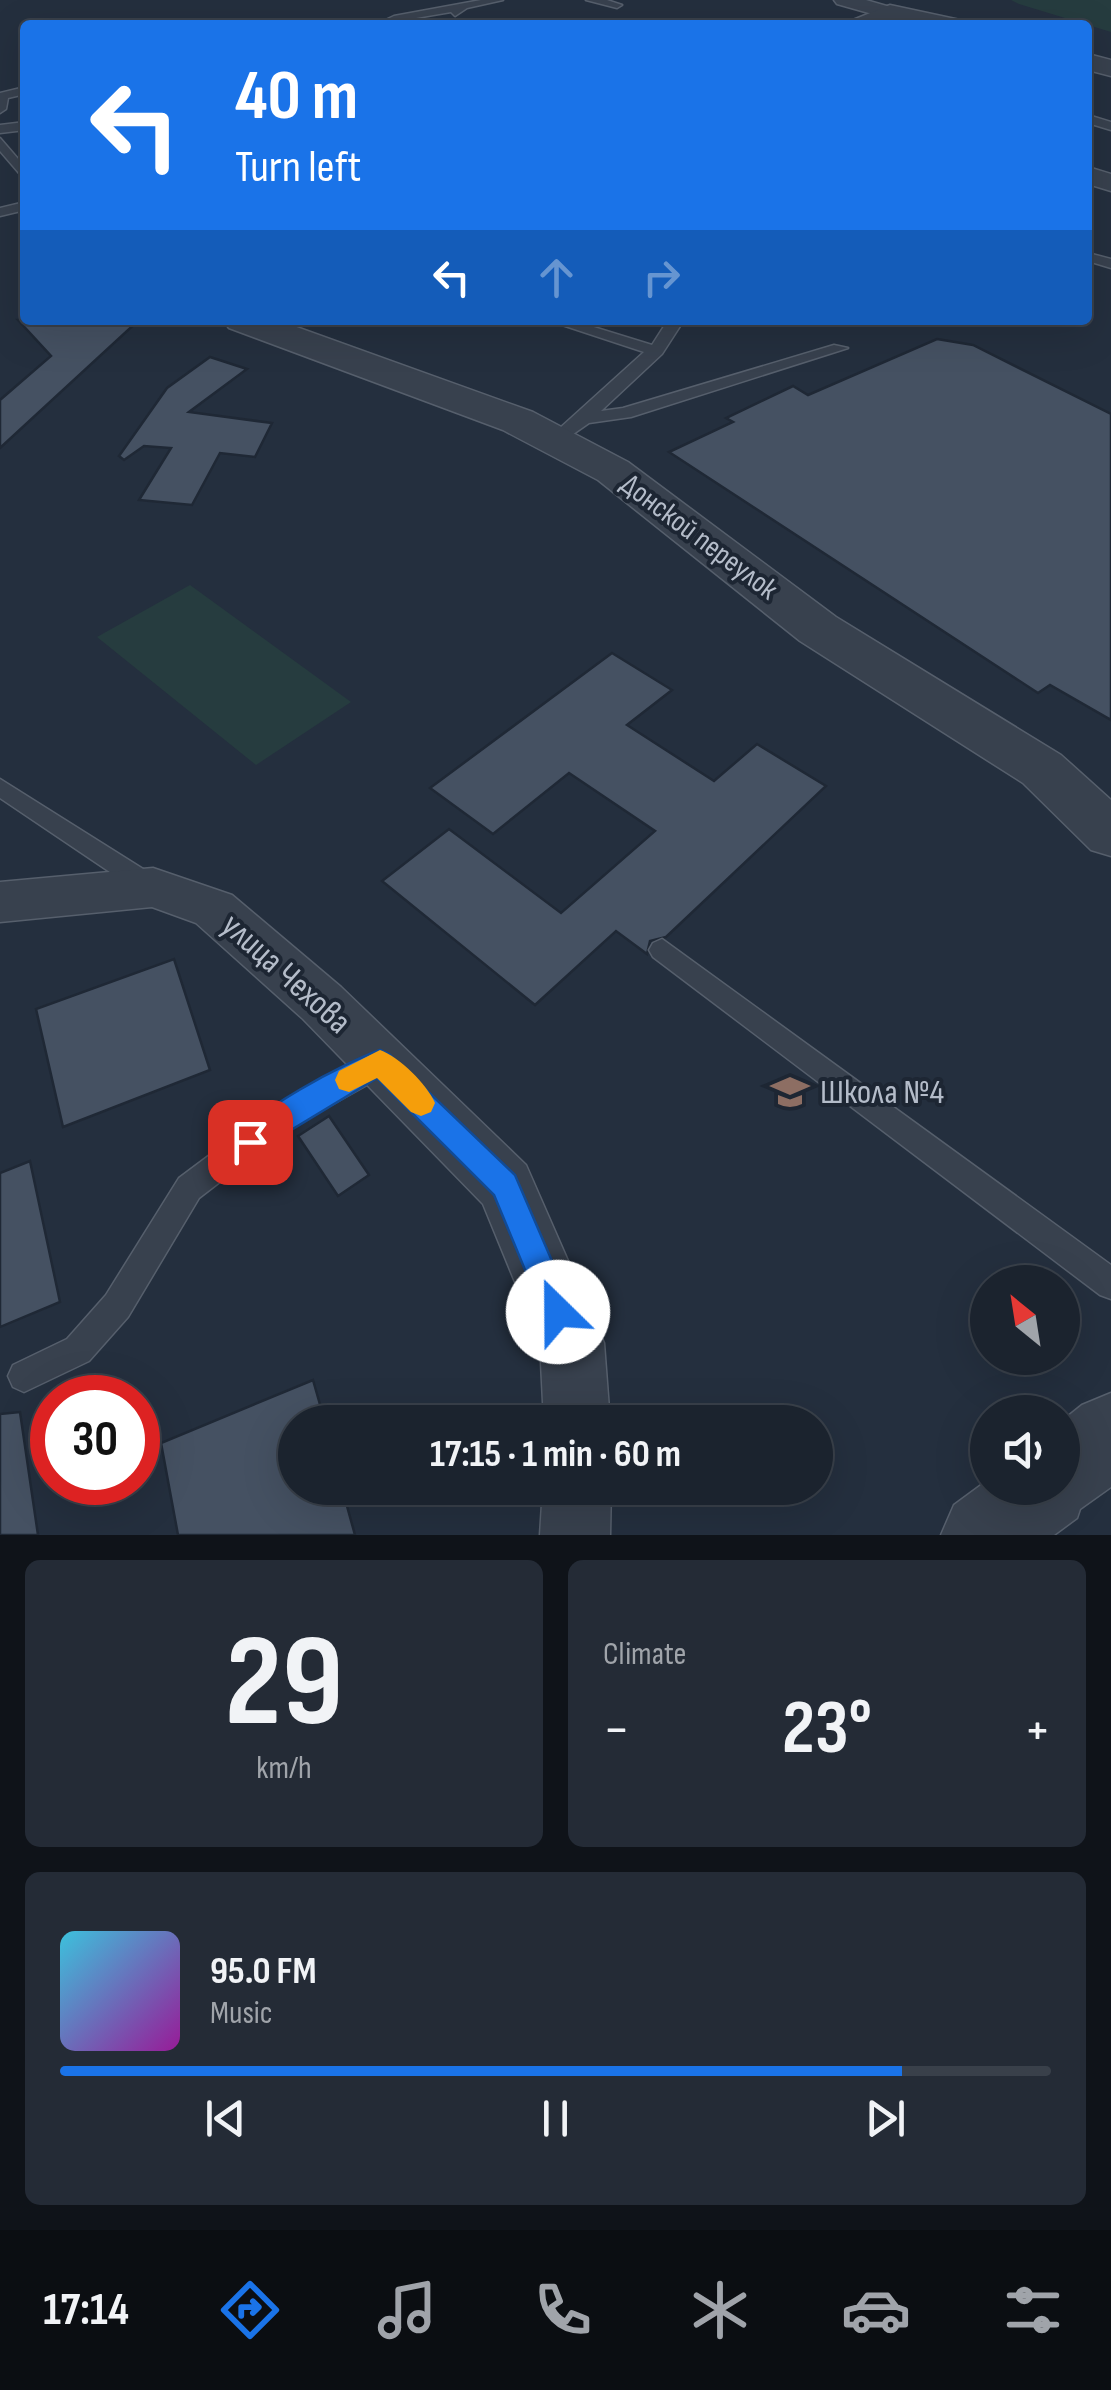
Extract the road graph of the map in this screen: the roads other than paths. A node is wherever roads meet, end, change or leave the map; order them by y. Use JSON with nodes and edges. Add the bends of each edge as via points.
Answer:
{"nodes":[{"id":1,"x":498,"y":0,"type":"edge"},
{"id":2,"x":591,"y":0,"type":"edge"},
{"id":3,"x":844,"y":0,"type":"edge"},
{"id":4,"x":469,"y":3,"type":"edge"},
{"id":5,"x":617,"y":5,"type":"dead end"},
{"id":6,"x":890,"y":13,"type":"junction"},
{"id":7,"x":392,"y":20,"type":"edge"},
{"id":8,"x":447,"y":20,"type":"edge"},
{"id":9,"x":874,"y":20,"type":"edge"},
{"id":10,"x":926,"y":20,"type":"edge"},
{"id":11,"x":20,"y":91,"type":"edge"},
{"id":12,"x":0,"y":108,"type":"edge"},
{"id":13,"x":0,"y":142,"type":"edge"},
{"id":14,"x":20,"y":169,"type":"edge"},
{"id":15,"x":256,"y":325,"type":"edge"},
{"id":16,"x":571,"y":325,"type":"edge"},
{"id":17,"x":673,"y":325,"type":"edge"},
{"id":18,"x":840,"y":348,"type":"dead end"},
{"id":19,"x":656,"y":351,"type":"junction"},
{"id":20,"x":570,"y":430,"type":"junction"},
{"id":21,"x":0,"y":787,"type":"edge"},
{"id":22,"x":1111,"y":834,"type":"edge"},
{"id":23,"x":153,"y":888,"type":"junction"},
{"id":24,"x":0,"y":902,"type":"edge"},
{"id":25,"x":662,"y":950,"type":"dead end"},
{"id":26,"x":380,"y":1062,"type":"junction"},
{"id":27,"x":1111,"y":1284,"type":"edge"},
{"id":28,"x":24,"y":1376,"type":"dead end"},
{"id":29,"x":576,"y":1405,"type":"edge"},
{"id":30,"x":1111,"y":1434,"type":"edge"},
{"id":31,"x":1080,"y":1460,"type":"edge"},
{"id":32,"x":576,"y":1505,"type":"edge"},
{"id":33,"x":1024,"y":1505,"type":"edge"},
{"id":34,"x":574,"y":1535,"type":"edge"},
{"id":35,"x":984,"y":1535,"type":"edge"}],
"edges":[{"from":1,"to":4,"type":"lane"},
{"from":2,"to":5,"type":"lane"},
{"from":3,"to":6,"type":"street"},
{"from":4,"to":7,"type":"lane"},
{"from":4,"to":8,"type":"lane"},
{"from":6,"to":9,"type":"street"},
{"from":6,"to":10,"type":"street"},
{"from":11,"to":12,"type":"lane","via":[[3,96]]},
{"from":13,"to":14,"type":"lane"},
{"from":15,"to":20,"type":"street","name":"Донской переулок","via":[[518,421]]},
{"from":16,"to":19,"type":"lane"},
{"from":17,"to":19,"type":"lane"},
{"from":18,"to":20,"type":"lane"},
{"from":19,"to":20,"type":"lane"},
{"from":20,"to":22,"type":"street","name":"Донской переулок","via":[[613,471],[818,629],[1042,769]]},
{"from":21,"to":23,"type":"lane"},
{"from":23,"to":24,"type":"street","name":"улица Чехова"},
{"from":23,"to":26,"type":"street","name":"улица Чехова","via":[[214,909]]},
{"from":25,"to":27,"type":"lane"},
{"from":26,"to":28,"type":"lane","via":[[280,1118],[189,1188],[117,1306],[78,1350]]},
{"from":26,"to":29,"type":"street","name":"улица Чехова","via":[[505,1185],[572,1344]]},
{"from":30,"to":31,"type":"street"},
{"from":32,"to":34,"type":"street"},
{"from":33,"to":35,"type":"street"}]}
